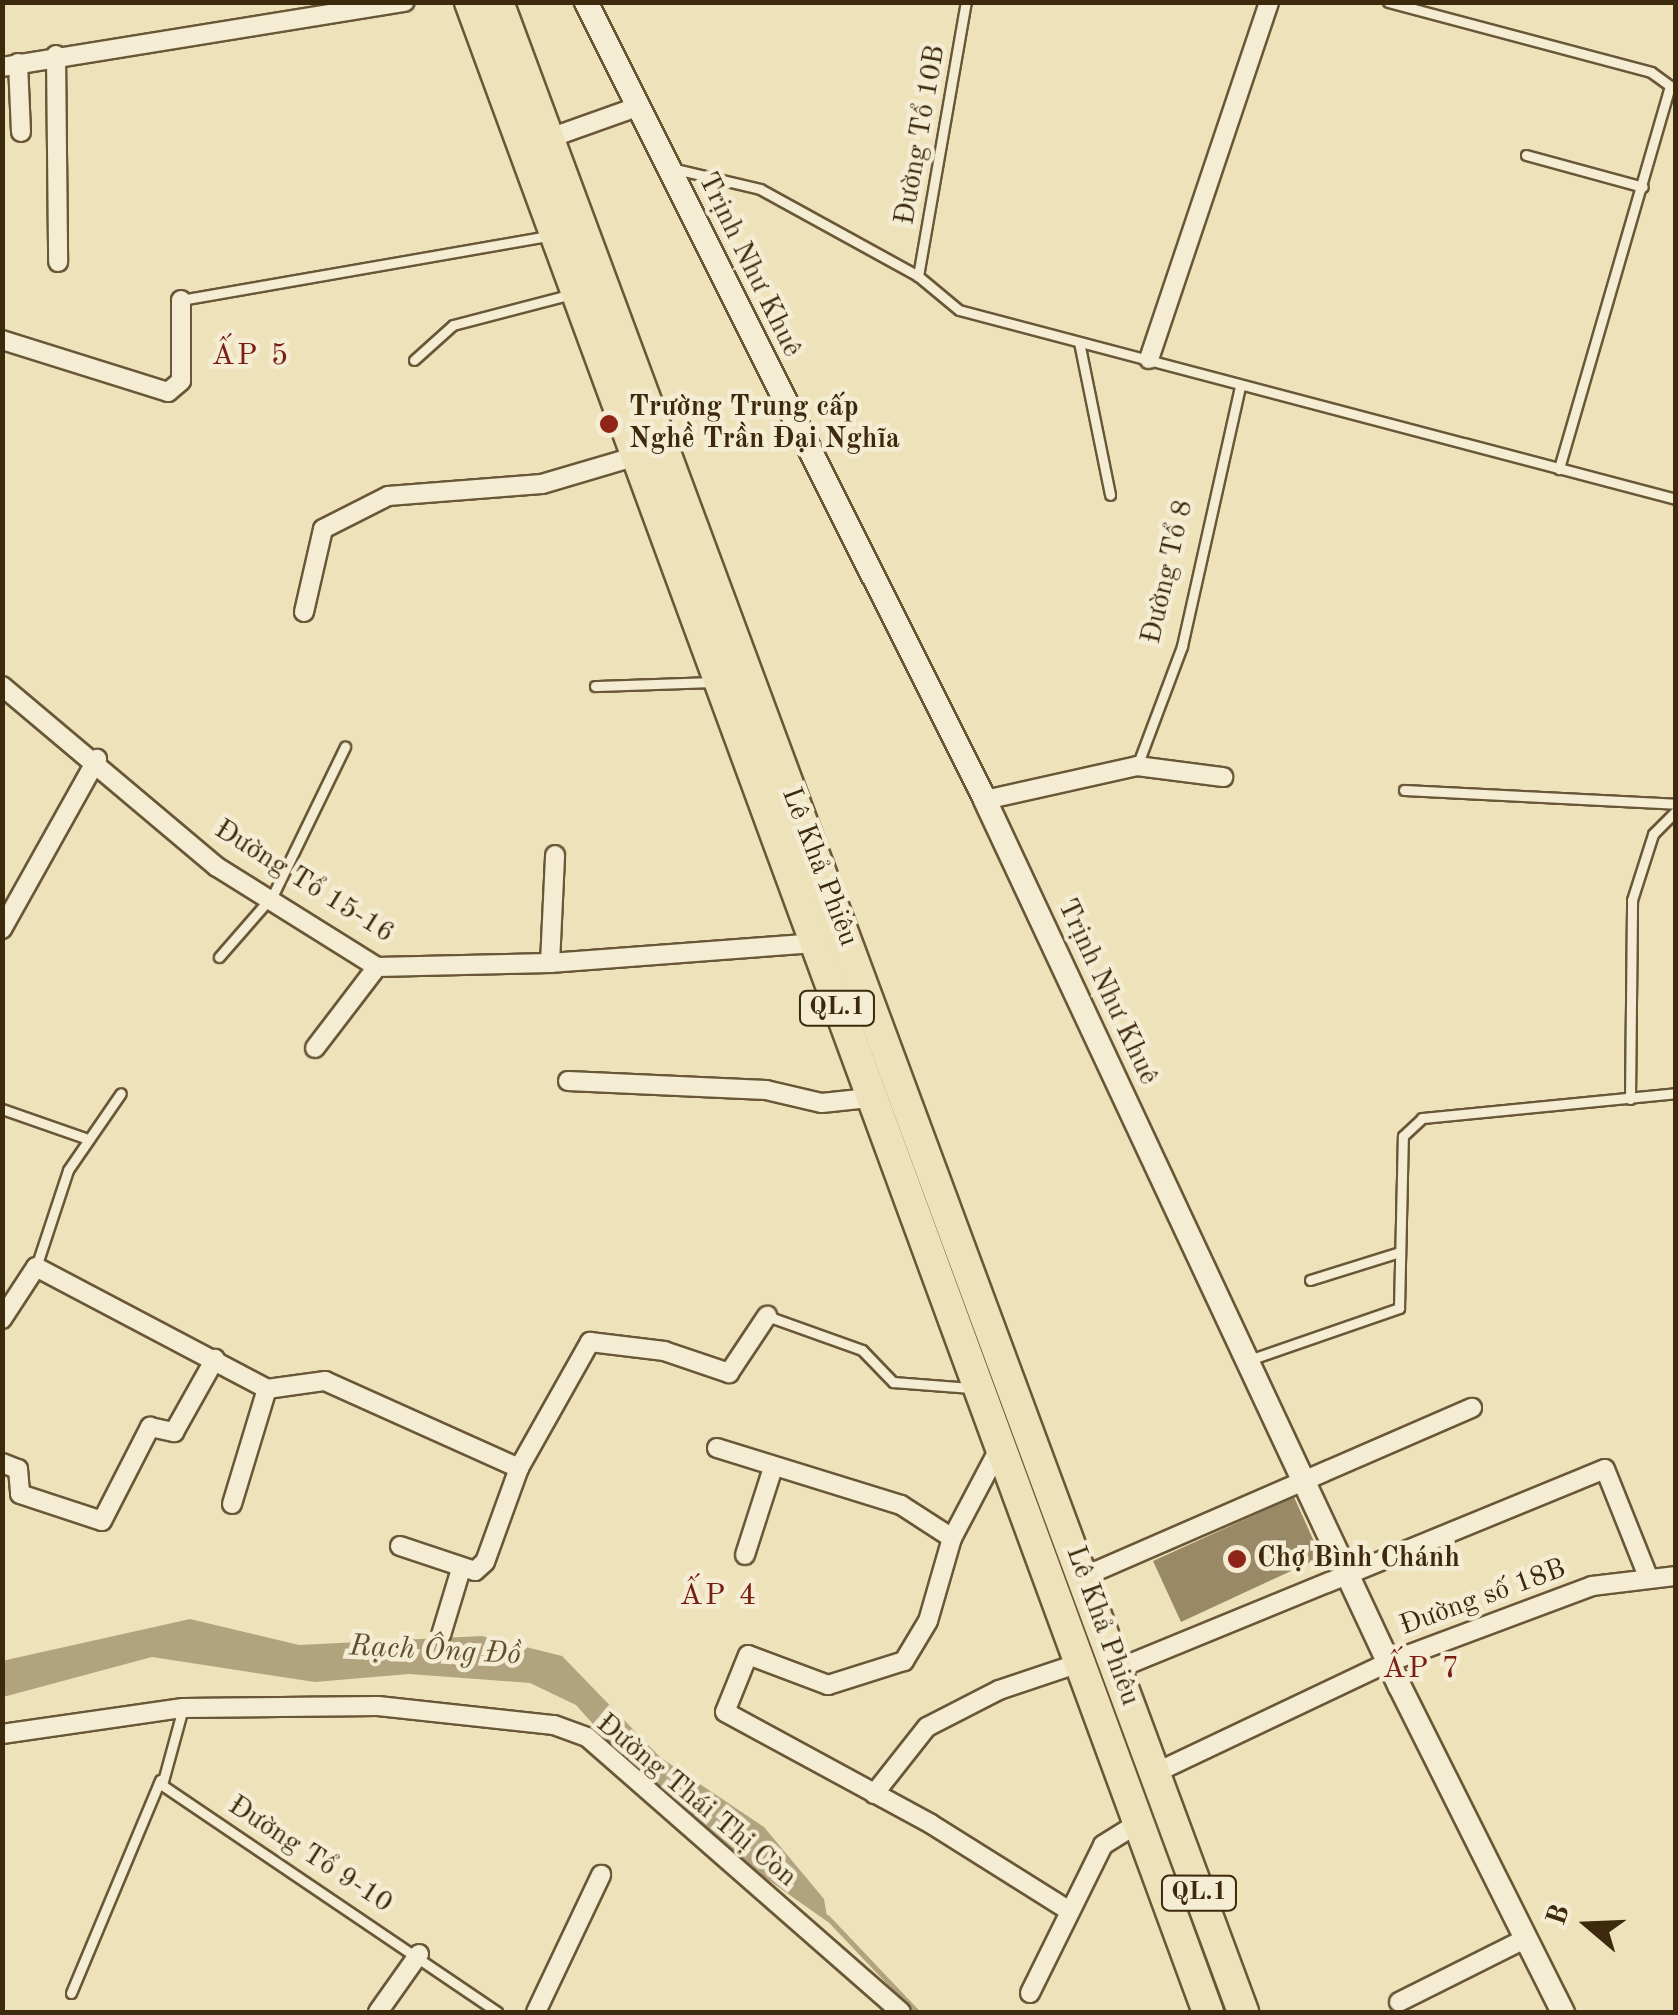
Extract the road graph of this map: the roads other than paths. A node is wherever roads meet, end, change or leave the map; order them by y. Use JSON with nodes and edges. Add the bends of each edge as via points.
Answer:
{"nodes":[{"id":1,"x":406,"y":2,"type":"edge"},
{"id":2,"x":470,"y":2,"type":"edge"},
{"id":3,"x":498,"y":2,"type":"edge"},
{"id":4,"x":586,"y":2,"type":"edge"},
{"id":5,"x":966,"y":2,"type":"edge"},
{"id":6,"x":1269,"y":2,"type":"edge"},
{"id":7,"x":1388,"y":2,"type":"edge"},
{"id":8,"x":56,"y":56,"type":"junction"},
{"id":9,"x":10,"y":65,"type":"edge"},
{"id":10,"x":637,"y":107,"type":"junction"},
{"id":11,"x":20,"y":132,"type":"dead end"},
{"id":12,"x":547,"y":138,"type":"junction"},
{"id":13,"x":1526,"y":155,"type":"dead end"},
{"id":14,"x":667,"y":168,"type":"junction"},
{"id":15,"x":1643,"y":187,"type":"junction"},
{"id":16,"x":556,"y":234,"type":"junction"},
{"id":17,"x":58,"y":262,"type":"dead end"},
{"id":18,"x":918,"y":276,"type":"junction"},
{"id":19,"x":574,"y":294,"type":"junction"},
{"id":20,"x":180,"y":300,"type":"joint"},
{"id":21,"x":2,"y":340,"type":"edge"},
{"id":22,"x":1079,"y":342,"type":"junction"},
{"id":23,"x":1149,"y":358,"type":"junction"},
{"id":24,"x":414,"y":360,"type":"dead end"},
{"id":25,"x":1240,"y":386,"type":"junction"},
{"id":26,"x":632,"y":457,"type":"junction"},
{"id":27,"x":1560,"y":469,"type":"junction"},
{"id":28,"x":1110,"y":495,"type":"dead end"},
{"id":29,"x":1676,"y":499,"type":"edge"},
{"id":30,"x":304,"y":612,"type":"dead end"},
{"id":31,"x":719,"y":682,"type":"junction"},
{"id":32,"x":2,"y":686,"type":"edge"},
{"id":33,"x":595,"y":686,"type":"dead end"},
{"id":34,"x":345,"y":747,"type":"dead end"},
{"id":35,"x":97,"y":760,"type":"junction"},
{"id":36,"x":1136,"y":766,"type":"junction"},
{"id":37,"x":1223,"y":777,"type":"dead end"},
{"id":38,"x":1404,"y":790,"type":"dead end"},
{"id":39,"x":984,"y":800,"type":"junction"},
{"id":40,"x":1676,"y":804,"type":"edge"},
{"id":41,"x":1676,"y":812,"type":"edge"},
{"id":42,"x":555,"y":855,"type":"dead end"},
{"id":43,"x":272,"y":896,"type":"junction"},
{"id":44,"x":2,"y":928,"type":"edge"},
{"id":45,"x":814,"y":943,"type":"junction"},
{"id":46,"x":219,"y":957,"type":"dead end"},
{"id":47,"x":550,"y":964,"type":"junction"},
{"id":48,"x":377,"y":967,"type":"junction"},
{"id":49,"x":315,"y":1048,"type":"dead end"},
{"id":50,"x":568,"y":1081,"type":"dead end"},
{"id":51,"x":121,"y":1093,"type":"dead end"},
{"id":52,"x":1676,"y":1093,"type":"edge"},
{"id":53,"x":869,"y":1098,"type":"junction"},
{"id":54,"x":1630,"y":1099,"type":"junction"},
{"id":55,"x":2,"y":1110,"type":"edge"},
{"id":56,"x":85,"y":1138,"type":"junction"},
{"id":57,"x":1400,"y":1252,"type":"junction"},
{"id":58,"x":36,"y":1267,"type":"junction"},
{"id":59,"x":1310,"y":1280,"type":"dead end"},
{"id":60,"x":767,"y":1316,"type":"joint"},
{"id":61,"x":2,"y":1319,"type":"edge"},
{"id":62,"x":215,"y":1360,"type":"junction"},
{"id":63,"x":1247,"y":1361,"type":"junction"},
{"id":64,"x":973,"y":1388,"type":"junction"},
{"id":65,"x":267,"y":1389,"type":"junction"},
{"id":66,"x":1472,"y":1408,"type":"dead end"},
{"id":67,"x":717,"y":1448,"type":"dead end"},
{"id":68,"x":999,"y":1449,"type":"junction"},
{"id":69,"x":2,"y":1463,"type":"edge"},
{"id":70,"x":519,"y":1468,"type":"junction"},
{"id":71,"x":773,"y":1468,"type":"junction"},
{"id":72,"x":1302,"y":1476,"type":"junction"},
{"id":73,"x":232,"y":1504,"type":"dead end"},
{"id":74,"x":952,"y":1538,"type":"junction"},
{"id":75,"x":400,"y":1546,"type":"dead end"},
{"id":76,"x":746,"y":1554,"type":"dead end"},
{"id":77,"x":462,"y":1568,"type":"junction"},
{"id":78,"x":1347,"y":1570,"type":"junction"},
{"id":79,"x":1085,"y":1576,"type":"junction"},
{"id":80,"x":1676,"y":1576,"type":"edge"},
{"id":81,"x":1649,"y":1579,"type":"junction"},
{"id":82,"x":441,"y":1634,"type":"dead end"},
{"id":83,"x":1082,"y":1662,"type":"junction"},
{"id":84,"x":1389,"y":1662,"type":"junction"},
{"id":85,"x":1117,"y":1669,"type":"junction"},
{"id":86,"x":183,"y":1708,"type":"junction"},
{"id":87,"x":2,"y":1734,"type":"edge"},
{"id":88,"x":1154,"y":1773,"type":"junction"},
{"id":89,"x":160,"y":1780,"type":"junction"},
{"id":90,"x":874,"y":1794,"type":"junction"},
{"id":91,"x":1140,"y":1822,"type":"junction"},
{"id":92,"x":601,"y":1874,"type":"dead end"},
{"id":93,"x":1068,"y":1910,"type":"junction"},
{"id":94,"x":1523,"y":1940,"type":"junction"},
{"id":95,"x":420,"y":1954,"type":"junction"},
{"id":96,"x":1030,"y":1992,"type":"dead end"},
{"id":97,"x":71,"y":1993,"type":"dead end"},
{"id":98,"x":1399,"y":2002,"type":"dead end"},
{"id":99,"x":378,"y":2012,"type":"edge"},
{"id":100,"x":497,"y":2012,"type":"edge"},
{"id":101,"x":536,"y":2012,"type":"edge"},
{"id":102,"x":901,"y":2012,"type":"edge"},
{"id":103,"x":1208,"y":2012,"type":"edge"},
{"id":104,"x":1243,"y":2012,"type":"edge"},
{"id":105,"x":1563,"y":2012,"type":"edge"}],
"edges":[{"from":1,"to":8,"type":"street"},
{"from":2,"to":16,"type":"highway","name":"Lê Khả Phiêu","number":"QL.1"},
{"from":3,"to":12,"type":"highway","name":"Lê Khả Phiêu","number":"QL.1"},
{"from":4,"to":10,"type":"street","name":"Trịnh Như Khuê"},
{"from":5,"to":18,"type":"lane","name":"Đường Tổ 10B"},
{"from":6,"to":23,"type":"street"},
{"from":7,"to":15,"type":"lane","via":[[1663,76],[1670,92]]},
{"from":8,"to":9,"type":"street"},
{"from":8,"to":17,"type":"street"},
{"from":9,"to":11,"type":"street"},
{"from":10,"to":12,"type":"street"},
{"from":10,"to":14,"type":"street","name":"Trịnh Như Khuê"},
{"from":12,"to":79,"type":"highway","name":"Lê Khả Phiêu","number":"QL.1"},
{"from":13,"to":15,"type":"lane"},
{"from":14,"to":18,"type":"lane","via":[[760,189]]},
{"from":14,"to":39,"type":"street","name":"Trịnh Như Khuê"},
{"from":15,"to":27,"type":"lane"},
{"from":16,"to":19,"type":"highway","name":"Lê Khả Phiêu","number":"QL.1"},
{"from":16,"to":20,"type":"lane"},
{"from":18,"to":22,"type":"lane","via":[[959,310]]},
{"from":19,"to":24,"type":"lane","via":[[453,325]]},
{"from":19,"to":26,"type":"highway","name":"Lê Khả Phiêu","number":"QL.1"},
{"from":20,"to":21,"type":"street","via":[[181,381],[168,392]]},
{"from":22,"to":23,"type":"lane"},
{"from":22,"to":28,"type":"lane"},
{"from":23,"to":25,"type":"lane"},
{"from":25,"to":27,"type":"lane"},
{"from":25,"to":36,"type":"lane","name":"Đường Tổ 8","via":[[1182,646]]},
{"from":26,"to":30,"type":"street","via":[[542,484],[388,496],[323,530]]},
{"from":26,"to":31,"type":"highway","name":"Lê Khả Phiêu","number":"QL.1"},
{"from":27,"to":29,"type":"lane"},
{"from":31,"to":33,"type":"lane"},
{"from":31,"to":45,"type":"highway","name":"Lê Khả Phiêu","number":"QL.1"},
{"from":32,"to":35,"type":"street","name":"Đường Tổ 15-16"},
{"from":34,"to":43,"type":"lane"},
{"from":35,"to":43,"type":"street","name":"Đường Tổ 15-16","via":[[217,866]]},
{"from":35,"to":44,"type":"street"},
{"from":36,"to":37,"type":"street"},
{"from":36,"to":39,"type":"street"},
{"from":38,"to":40,"type":"lane"},
{"from":39,"to":63,"type":"street","name":"Trịnh Như Khuê"},
{"from":41,"to":54,"type":"lane","via":[[1652,834],[1632,900]]},
{"from":42,"to":47,"type":"street"},
{"from":43,"to":46,"type":"lane"},
{"from":43,"to":48,"type":"street","name":"Đường Tổ 15-16"},
{"from":45,"to":47,"type":"street","name":"Đường Tổ 15-16"},
{"from":45,"to":53,"type":"highway","name":"Lê Khả Phiêu","number":"QL.1"},
{"from":47,"to":48,"type":"street","name":"Đường Tổ 15-16"},
{"from":48,"to":49,"type":"street"},
{"from":50,"to":53,"type":"street","via":[[766,1090],[822,1103]]},
{"from":51,"to":56,"type":"lane"},
{"from":52,"to":54,"type":"lane"},
{"from":53,"to":64,"type":"highway","name":"Lê Khả Phiêu","number":"QL.1"},
{"from":54,"to":57,"type":"lane","via":[[1422,1118],[1403,1136]]},
{"from":55,"to":56,"type":"lane"},
{"from":56,"to":58,"type":"lane"},
{"from":57,"to":59,"type":"lane"},
{"from":57,"to":63,"type":"lane","via":[[1399,1308]]},
{"from":58,"to":61,"type":"street"},
{"from":58,"to":62,"type":"street"},
{"from":60,"to":64,"type":"lane","via":[[862,1350],[893,1382]]},
{"from":60,"to":70,"type":"street","via":[[729,1373],[664,1351],[590,1342]]},
{"from":62,"to":65,"type":"street"},
{"from":62,"to":69,"type":"street","via":[[174,1432],[150,1427],[102,1521],[20,1494],[18,1469]]},
{"from":63,"to":72,"type":"street","name":"Trịnh Như Khuê"},
{"from":64,"to":68,"type":"highway","name":"Lê Khả Phiêu","number":"QL.1"},
{"from":65,"to":70,"type":"street","via":[[324,1381]]},
{"from":65,"to":73,"type":"street"},
{"from":66,"to":72,"type":"street"},
{"from":67,"to":71,"type":"street"},
{"from":68,"to":74,"type":"street"},
{"from":68,"to":83,"type":"highway","name":"Lê Khả Phiêu","number":"QL.1"},
{"from":70,"to":77,"type":"street","via":[[485,1562]]},
{"from":71,"to":74,"type":"street","via":[[901,1505]]},
{"from":71,"to":76,"type":"street"},
{"from":72,"to":78,"type":"street","name":"Trịnh Như Khuê"},
{"from":72,"to":79,"type":"street"},
{"from":74,"to":90,"type":"street","via":[[928,1621],[904,1661],[828,1685],[748,1655],[724,1712]]},
{"from":75,"to":77,"type":"street"},
{"from":77,"to":82,"type":"street"},
{"from":78,"to":81,"type":"street","via":[[1604,1469]]},
{"from":78,"to":84,"type":"street","name":"Trịnh Như Khuê"},
{"from":78,"to":85,"type":"street"},
{"from":79,"to":85,"type":"highway","name":"Lê Khả Phiêu","number":"QL.1"},
{"from":80,"to":81,"type":"street","name":"Đường số 18B"},
{"from":81,"to":84,"type":"street","name":"Đường số 18B","via":[[1592,1586]]},
{"from":83,"to":90,"type":"street","via":[[999,1690],[927,1726]]},
{"from":83,"to":91,"type":"highway","name":"Lê Khả Phiêu","number":"QL.1"},
{"from":84,"to":88,"type":"street","name":"Đường số 18B"},
{"from":84,"to":94,"type":"street","name":"Trịnh Như Khuê"},
{"from":85,"to":88,"type":"highway","name":"Lê Khả Phiêu","number":"QL.1"},
{"from":86,"to":87,"type":"street","name":"Đường Thái Thị Còn"},
{"from":86,"to":89,"type":"lane"},
{"from":86,"to":102,"type":"street","name":"Đường Thái Thị Còn","via":[[378,1706],[554,1726],[587,1737]]},
{"from":88,"to":104,"type":"highway","name":"Lê Khả Phiêu","number":"QL.1"},
{"from":89,"to":95,"type":"lane","name":"Đường Tổ 9-10"},
{"from":89,"to":97,"type":"lane"},
{"from":90,"to":93,"type":"street"},
{"from":91,"to":93,"type":"street","via":[[1103,1844]]},
{"from":91,"to":103,"type":"highway","name":"Lê Khả Phiêu","number":"QL.1"},
{"from":92,"to":101,"type":"street"},
{"from":93,"to":96,"type":"street"},
{"from":94,"to":98,"type":"street"},
{"from":94,"to":105,"type":"street","name":"Trịnh Như Khuê"},
{"from":95,"to":99,"type":"street"},
{"from":95,"to":100,"type":"lane","name":"Đường Tổ 9-10"}]}
